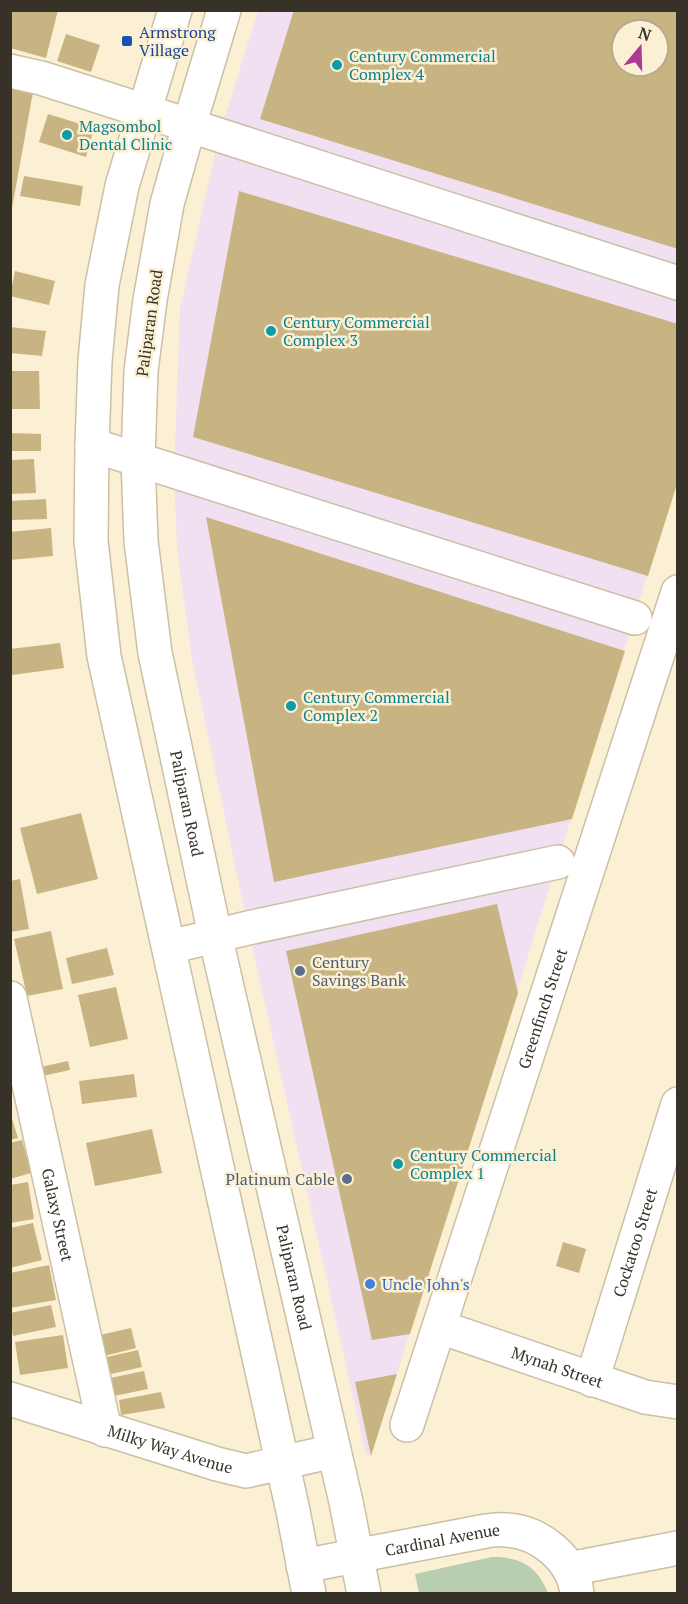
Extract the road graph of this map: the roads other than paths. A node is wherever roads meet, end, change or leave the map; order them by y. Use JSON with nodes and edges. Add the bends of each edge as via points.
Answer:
{"nodes":[{"id":1,"x":176,"y":10,"type":"edge"},
{"id":2,"x":224,"y":10,"type":"edge"},
{"id":3,"x":10,"y":71,"type":"edge"},
{"id":4,"x":143,"y":111,"type":"junction"},
{"id":5,"x":189,"y":126,"type":"junction"},
{"id":6,"x":678,"y":283,"type":"edge"},
{"id":7,"x":92,"y":445,"type":"junction"},
{"id":8,"x":138,"y":459,"type":"junction"},
{"id":9,"x":678,"y":592,"type":"edge"},
{"id":10,"x":635,"y":618,"type":"dead end"},
{"id":11,"x":558,"y":862,"type":"dead end"},
{"id":12,"x":215,"y":935,"type":"junction"},
{"id":13,"x":169,"y":947,"type":"junction"},
{"id":14,"x":10,"y":998,"type":"edge"},
{"id":15,"x":678,"y":1104,"type":"edge"},
{"id":16,"x":440,"y":1327,"type":"junction"},
{"id":17,"x":592,"y":1380,"type":"junction"},
{"id":18,"x":10,"y":1399,"type":"edge"},
{"id":19,"x":678,"y":1402,"type":"edge"},
{"id":20,"x":407,"y":1425,"type":"dead end"},
{"id":21,"x":105,"y":1430,"type":"junction"},
{"id":22,"x":334,"y":1451,"type":"junction"},
{"id":23,"x":282,"y":1462,"type":"junction"},
{"id":24,"x":678,"y":1548,"type":"edge"},
{"id":25,"x":356,"y":1556,"type":"junction"},
{"id":26,"x":306,"y":1580,"type":"edge"},
{"id":27,"x":573,"y":1581,"type":"edge"},
{"id":28,"x":364,"y":1593,"type":"edge"}],
"edges":[{"from":1,"to":4,"type":"main road"},
{"from":2,"to":5,"type":"main road","name":"Paliparan Road"},
{"from":3,"to":4,"type":"main road"},
{"from":4,"to":5,"type":"main road"},
{"from":4,"to":7,"type":"main road","via":[[122,186],[102,285]]},
{"from":5,"to":6,"type":"main road"},
{"from":5,"to":8,"type":"main road","name":"Paliparan Road","via":[[167,204],[150,300],[141,371]]},
{"from":7,"to":8,"type":"main road"},
{"from":7,"to":13,"type":"main road","via":[[91,541],[105,656]]},
{"from":8,"to":10,"type":"main road"},
{"from":8,"to":12,"type":"main road","name":"Paliparan Road","via":[[141,542],[155,653]]},
{"from":9,"to":16,"type":"main road","name":"Greenfinch Street"},
{"from":11,"to":12,"type":"main road"},
{"from":12,"to":13,"type":"main road"},
{"from":12,"to":22,"type":"main road","name":"Paliparan Road"},
{"from":13,"to":23,"type":"main road"},
{"from":14,"to":21,"type":"main road","name":"Galaxy Street"},
{"from":15,"to":17,"type":"main road","name":"Cockatoo Street"},
{"from":16,"to":17,"type":"main road","name":"Mynah Street"},
{"from":16,"to":20,"type":"main road","name":"Greenfinch Street"},
{"from":17,"to":19,"type":"main road","name":"Mynah Street","via":[[645,1397]]},
{"from":18,"to":21,"type":"main road","name":"Milky Way Avenue"},
{"from":21,"to":23,"type":"main road","name":"Milky Way Avenue","via":[[246,1470]]},
{"from":22,"to":23,"type":"main road","name":"Milky Way Avenue"},
{"from":22,"to":25,"type":"main road","name":"Paliparan Road"},
{"from":23,"to":26,"type":"main road"},
{"from":24,"to":27,"type":"main road","name":"Cardinal Avenue"},
{"from":25,"to":26,"type":"main road","name":"Cardinal Avenue"},
{"from":25,"to":27,"type":"main road","name":"Cardinal Avenue","via":[[506,1530],[543,1542],[558,1554]]},
{"from":25,"to":28,"type":"main road","name":"Paliparan Road"}]}
